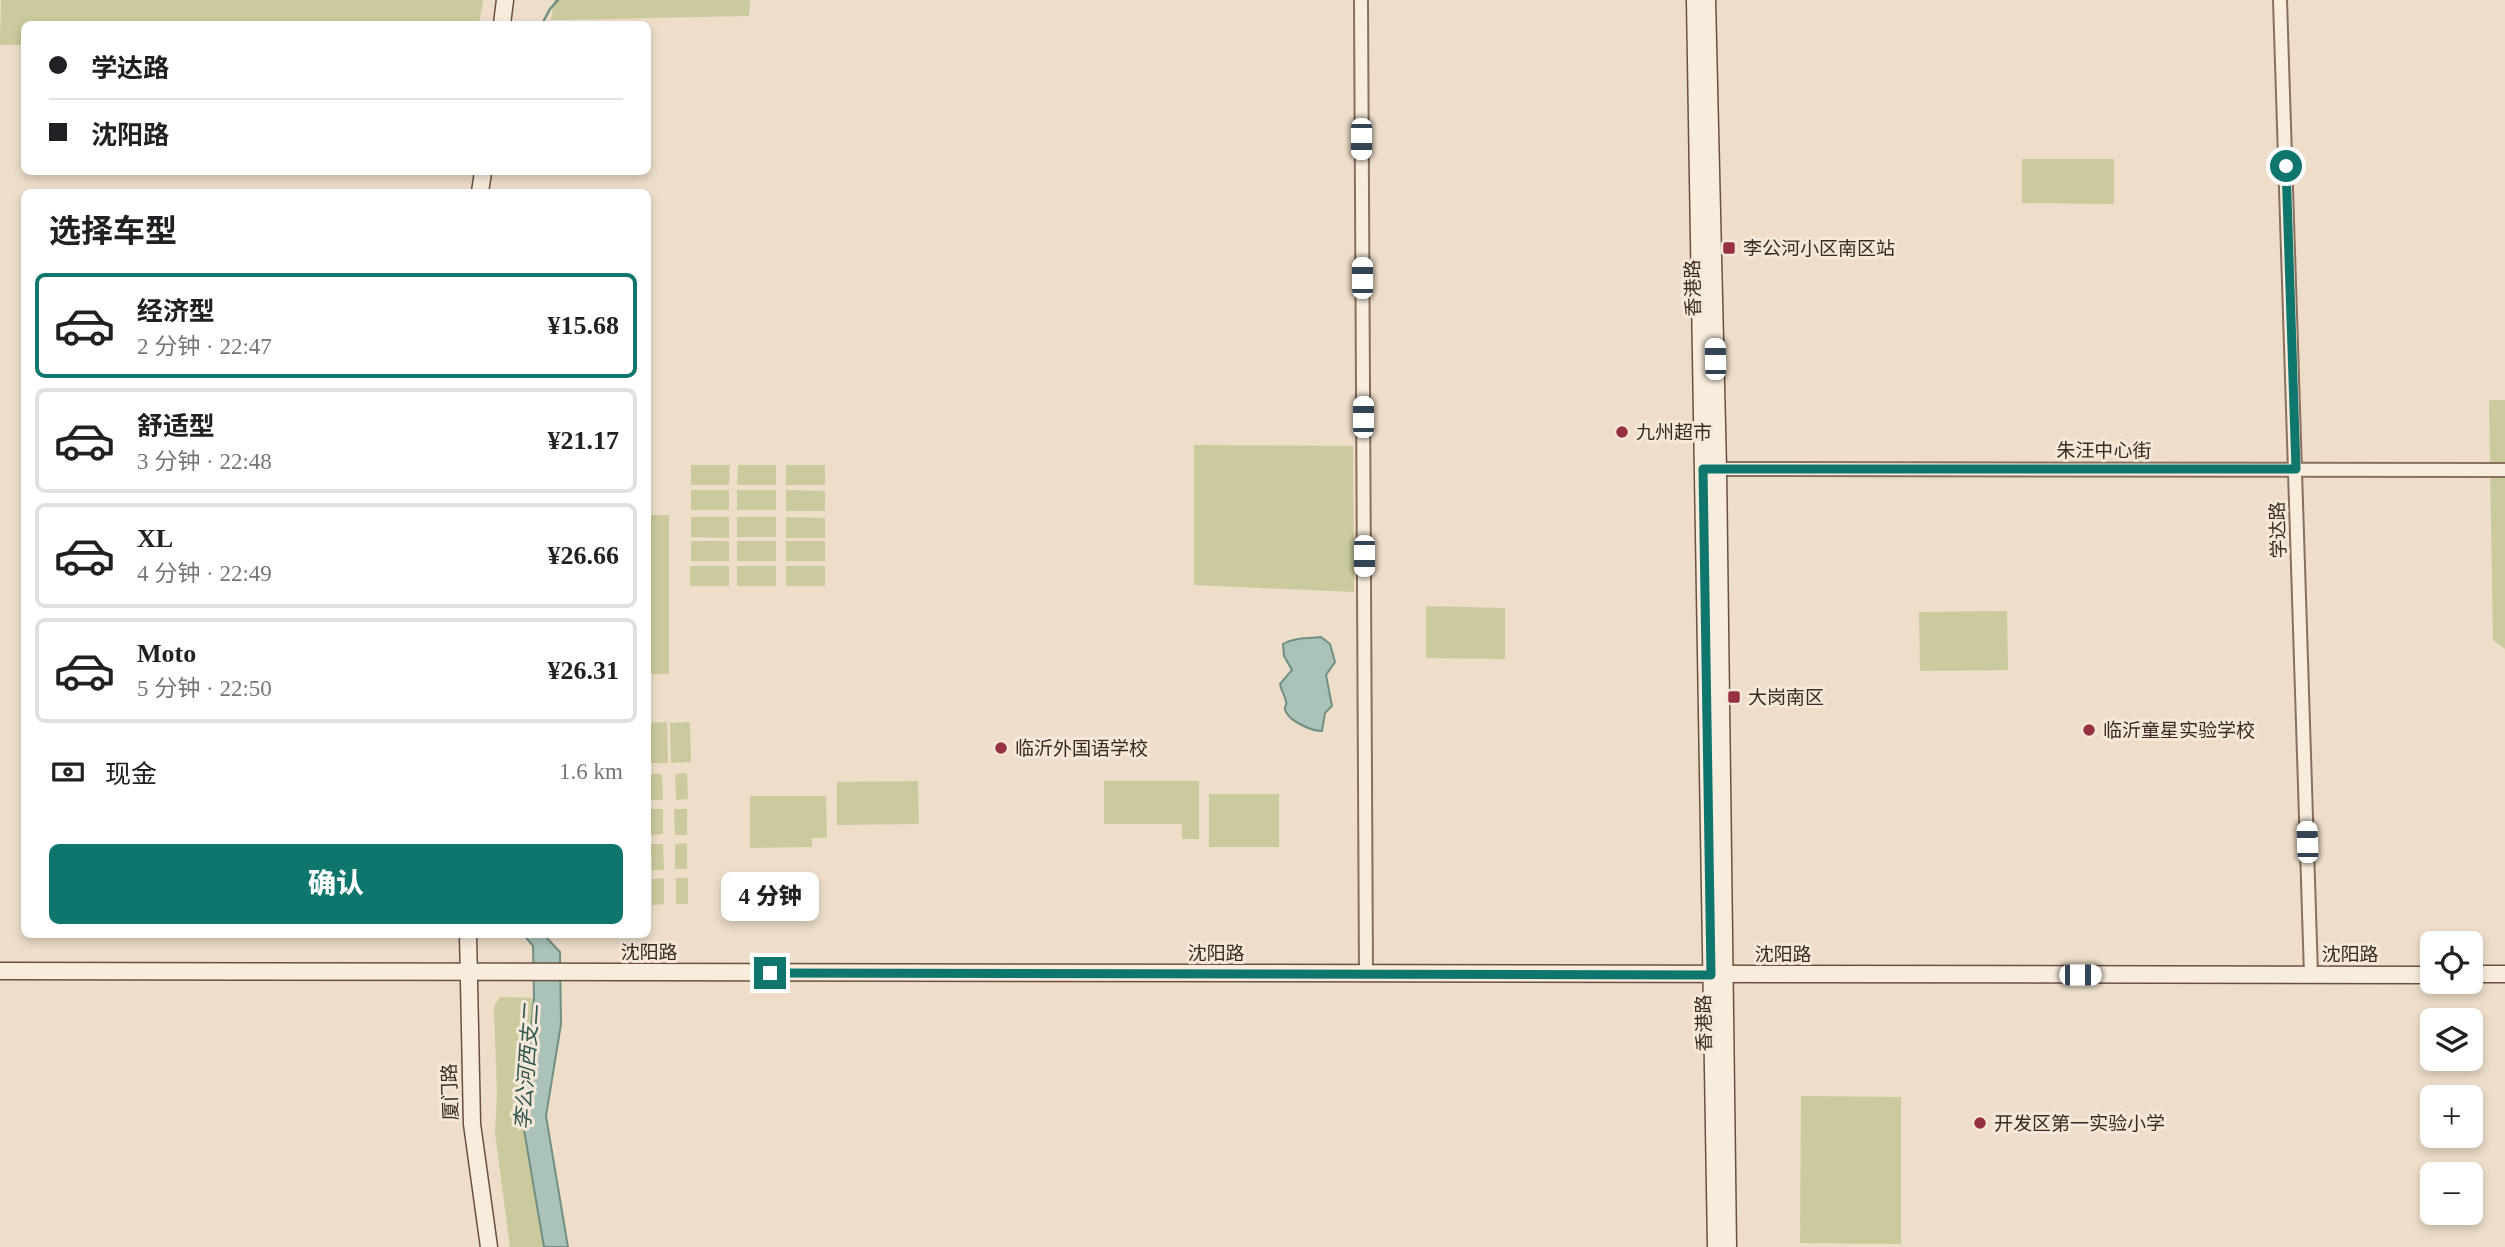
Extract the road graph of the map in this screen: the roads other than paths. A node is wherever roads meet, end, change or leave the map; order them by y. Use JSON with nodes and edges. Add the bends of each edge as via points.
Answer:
{"nodes":[{"id":1,"x":505,"y":0,"type":"edge"},
{"id":2,"x":1360,"y":0,"type":"edge"},
{"id":3,"x":1695,"y":0,"type":"edge"},
{"id":4,"x":1707,"y":0,"type":"edge"},
{"id":5,"x":2280,"y":0,"type":"edge"},
{"id":6,"x":502,"y":21,"type":"edge"},
{"id":7,"x":1711,"y":469,"type":"junction"},
{"id":8,"x":2296,"y":469,"type":"junction"},
{"id":9,"x":2505,"y":470,"type":"edge"},
{"id":10,"x":468,"y":938,"type":"edge"},
{"id":11,"x":0,"y":971,"type":"edge"},
{"id":12,"x":468,"y":973,"type":"junction"},
{"id":13,"x":1366,"y":974,"type":"junction"},
{"id":14,"x":2483,"y":974,"type":"edge"},
{"id":15,"x":2505,"y":974,"type":"edge"},
{"id":16,"x":1718,"y":975,"type":"junction"},
{"id":17,"x":2311,"y":975,"type":"junction"},
{"id":18,"x":2420,"y":975,"type":"edge"},
{"id":19,"x":489,"y":1247,"type":"edge"},
{"id":20,"x":1716,"y":1247,"type":"edge"},
{"id":21,"x":1728,"y":1247,"type":"edge"}],
"edges":[{"from":1,"to":6,"type":"street"},
{"from":2,"to":13,"type":"street"},
{"from":3,"to":7,"type":"street","name":"香港路"},
{"from":4,"to":7,"type":"street","name":"香港路"},
{"from":5,"to":8,"type":"street","name":"学达路"},
{"from":7,"to":8,"type":"street","name":"朱汪中心街"},
{"from":7,"to":16,"type":"street","name":"香港路"},
{"from":8,"to":9,"type":"street","name":"朱汪中心街"},
{"from":8,"to":17,"type":"street","name":"学达路"},
{"from":10,"to":12,"type":"street","name":"厦门路"},
{"from":11,"to":12,"type":"street","name":"沈阳路"},
{"from":12,"to":13,"type":"street","name":"沈阳路"},
{"from":12,"to":19,"type":"street","name":"厦门路","via":[[472,1124]]},
{"from":13,"to":16,"type":"street","name":"沈阳路"},
{"from":14,"to":15,"type":"street"},
{"from":16,"to":17,"type":"street","name":"沈阳路"},
{"from":16,"to":20,"type":"street","name":"香港路"},
{"from":16,"to":21,"type":"street","name":"香港路"},
{"from":17,"to":18,"type":"street","name":"沈阳路"}]}
